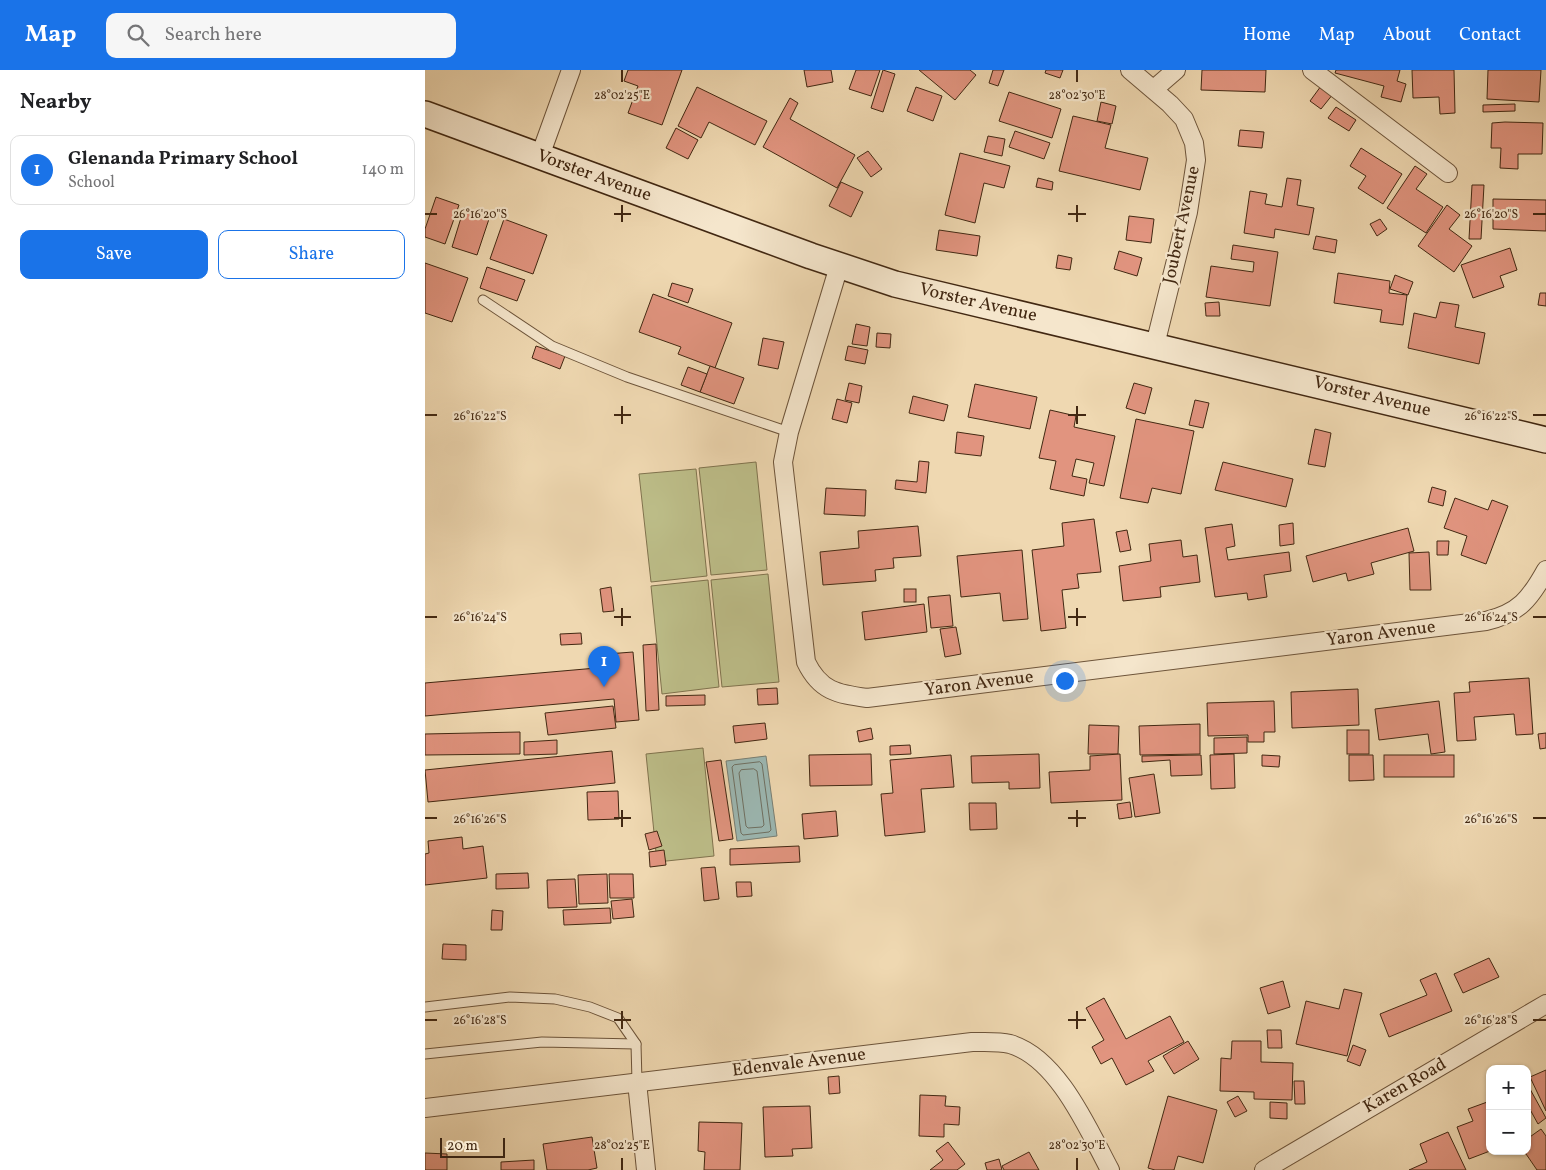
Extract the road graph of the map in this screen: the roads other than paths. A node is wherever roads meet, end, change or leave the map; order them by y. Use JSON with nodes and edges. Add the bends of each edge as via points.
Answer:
{"nodes":[{"id":1,"x":571,"y":70,"type":"edge"},
{"id":2,"x":1130,"y":70,"type":"edge"},
{"id":3,"x":1176,"y":70,"type":"edge"},
{"id":4,"x":1312,"y":70,"type":"edge"},
{"id":5,"x":1154,"y":89,"type":"junction"},
{"id":6,"x":425,"y":114,"type":"edge"},
{"id":7,"x":540,"y":156,"type":"junction"},
{"id":8,"x":1448,"y":173,"type":"dead end"},
{"id":9,"x":839,"y":266,"type":"junction"},
{"id":10,"x":483,"y":300,"type":"dead end"},
{"id":11,"x":1155,"y":345,"type":"junction"},
{"id":12,"x":789,"y":432,"type":"junction"},
{"id":13,"x":1546,"y":440,"type":"edge"},
{"id":14,"x":1546,"y":570,"type":"edge"},
{"id":15,"x":1546,"y":1004,"type":"edge"},
{"id":16,"x":425,"y":1006,"type":"edge"},
{"id":17,"x":636,"y":1044,"type":"junction"},
{"id":18,"x":425,"y":1054,"type":"edge"},
{"id":19,"x":637,"y":1082,"type":"junction"},
{"id":20,"x":425,"y":1108,"type":"edge"},
{"id":21,"x":646,"y":1170,"type":"edge"},
{"id":22,"x":1111,"y":1170,"type":"edge"},
{"id":23,"x":1264,"y":1170,"type":"edge"}],
"edges":[{"from":1,"to":7,"type":"street"},
{"from":2,"to":5,"type":"street","name":"Joubert Avenue"},
{"from":3,"to":5,"type":"street"},
{"from":4,"to":8,"type":"street"},
{"from":5,"to":11,"type":"street","name":"Joubert Avenue","via":[[1184,119],[1194,143],[1196,160],[1188,212]]},
{"from":6,"to":7,"type":"main road","name":"Vorster Avenue"},
{"from":7,"to":9,"type":"main road","name":"Vorster Avenue"},
{"from":9,"to":11,"type":"main road","name":"Vorster Avenue","via":[[895,284]]},
{"from":9,"to":12,"type":"street","name":"Yaron Avenue"},
{"from":10,"to":12,"type":"lane","via":[[552,346],[627,377]]},
{"from":11,"to":13,"type":"main road","name":"Vorster Avenue"},
{"from":12,"to":14,"type":"street","name":"Yaron Avenue","via":[[783,462],[806,662],[812,676],[822,685],[850,696],[867,698],[1486,621],[1503,617],[1528,599]]},
{"from":15,"to":23,"type":"street","name":"Karen Road"},
{"from":16,"to":17,"type":"lane","via":[[510,997],[555,999],[618,1018]]},
{"from":17,"to":18,"type":"lane","via":[[542,1042]]},
{"from":17,"to":19,"type":"lane"},
{"from":19,"to":20,"type":"street","name":"Edenvale Avenue"},
{"from":19,"to":21,"type":"street"},
{"from":19,"to":22,"type":"street","name":"Edenvale Avenue","via":[[972,1042],[1010,1044],[1027,1052],[1051,1071]]}]}
